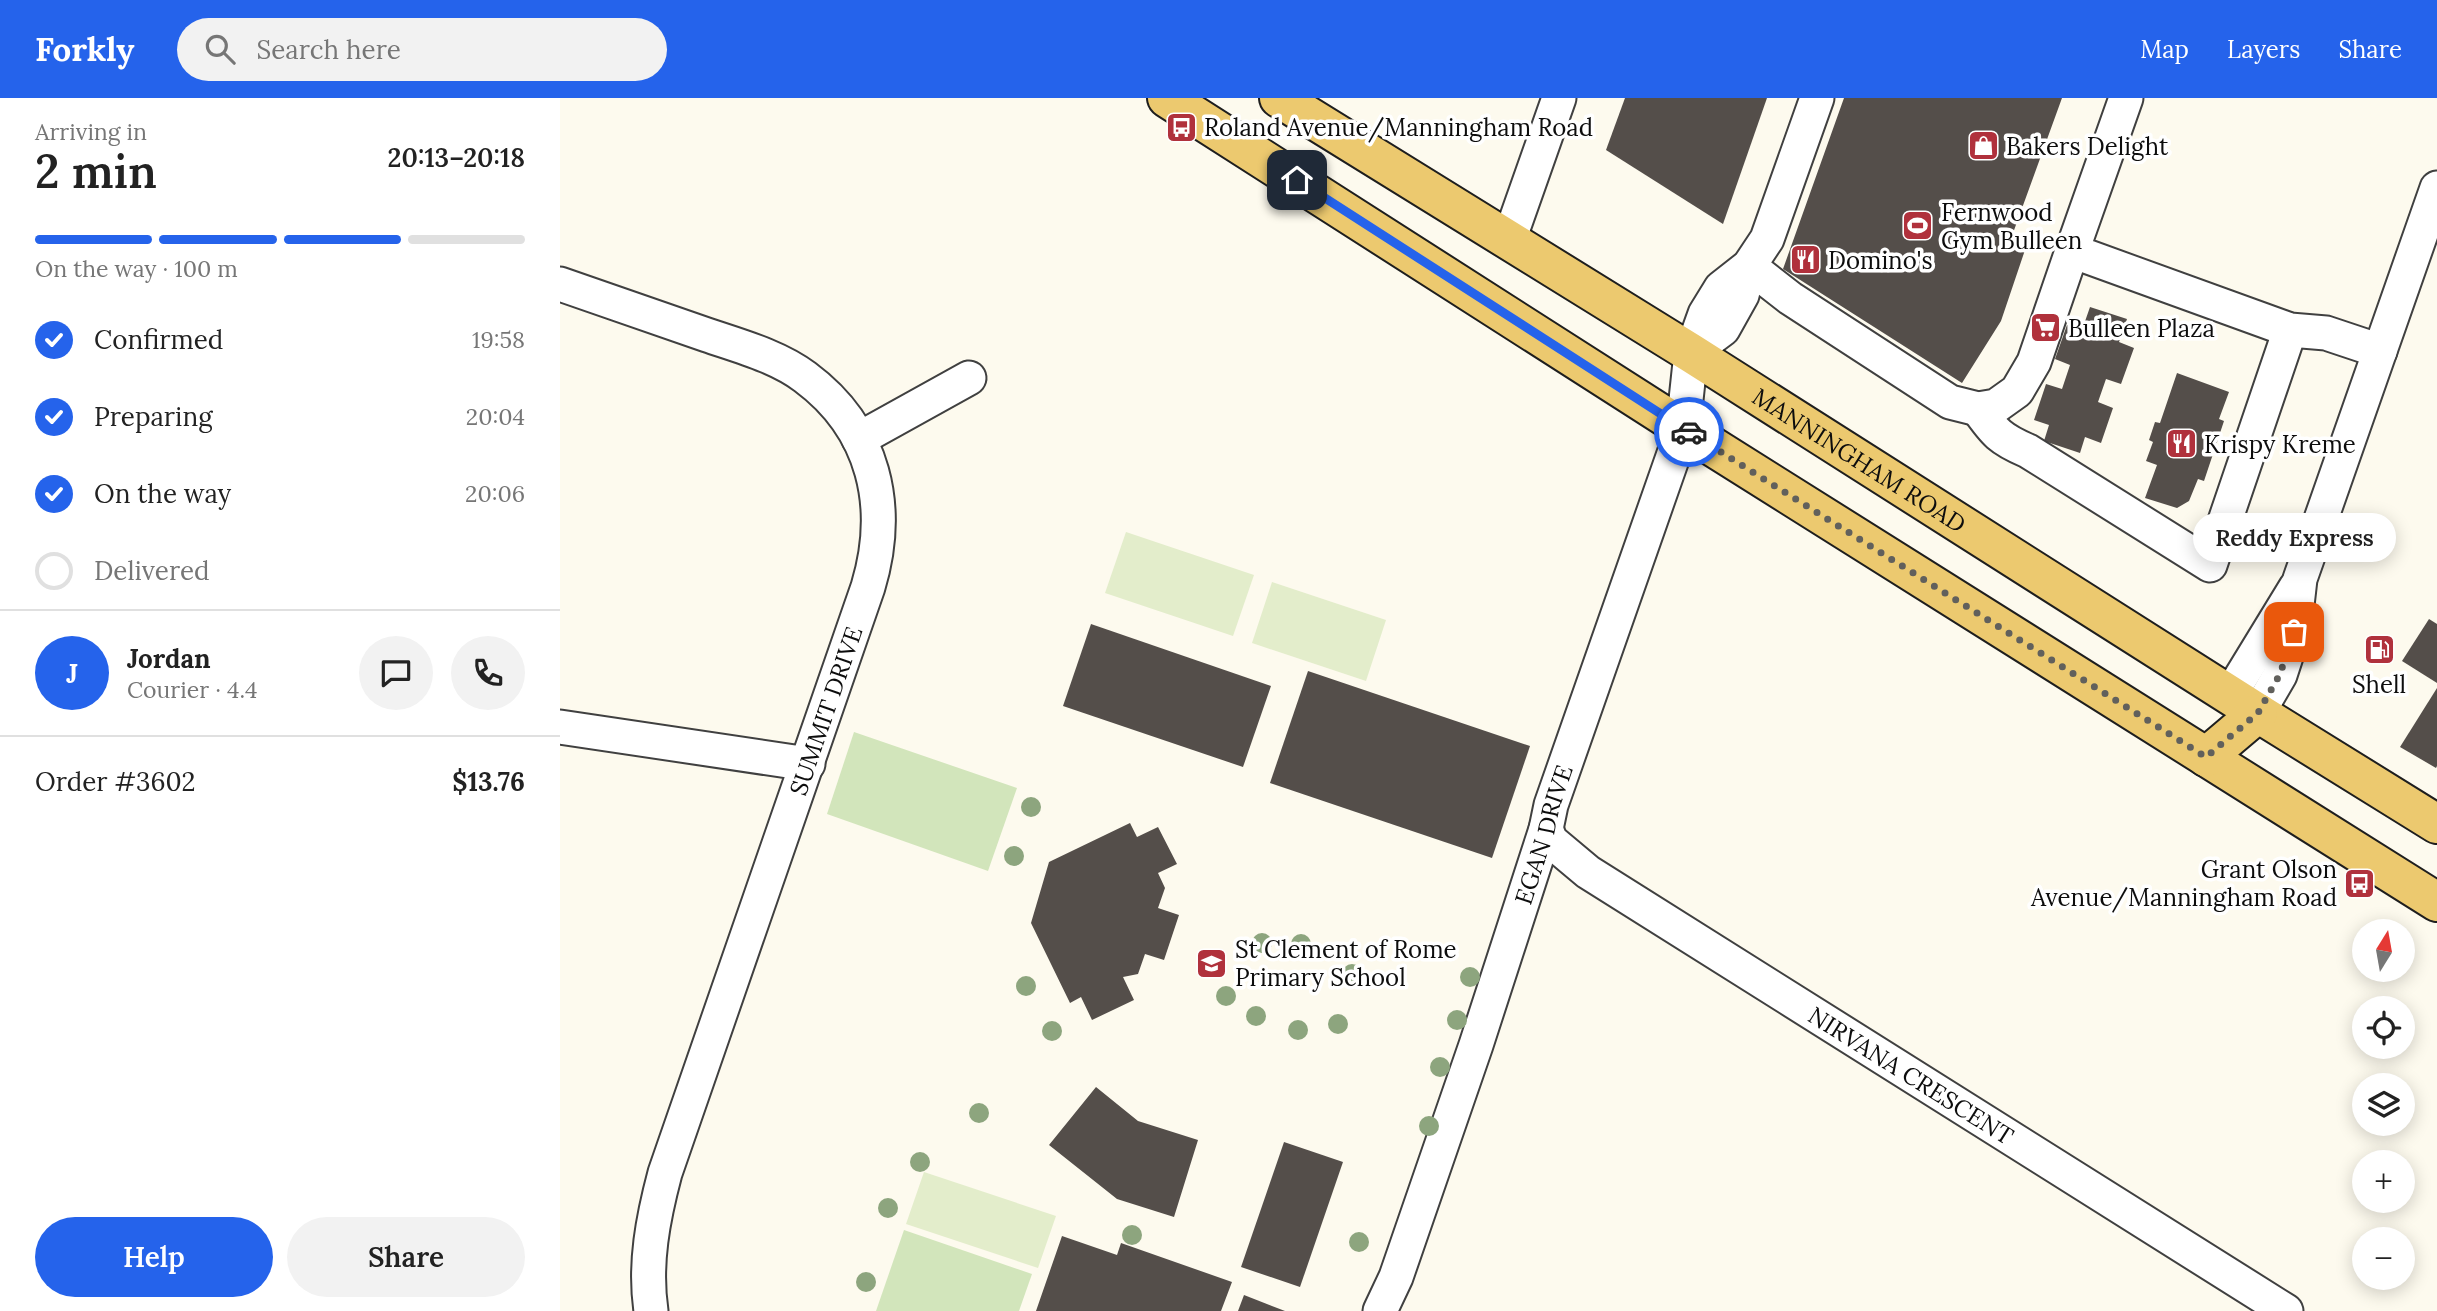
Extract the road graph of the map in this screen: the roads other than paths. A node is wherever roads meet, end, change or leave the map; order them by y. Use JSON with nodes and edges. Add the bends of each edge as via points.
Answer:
{"nodes":[{"id":1,"x":1167,"y":98,"type":"edge"},
{"id":2,"x":1279,"y":98,"type":"edge"},
{"id":3,"x":1559,"y":98,"type":"edge"},
{"id":4,"x":1817,"y":98,"type":"edge"},
{"id":5,"x":2126,"y":98,"type":"edge"},
{"id":6,"x":2437,"y":188,"type":"edge"},
{"id":7,"x":1509,"y":240,"type":"junction"},
{"id":8,"x":2072,"y":251,"type":"junction"},
{"id":9,"x":1749,"y":266,"type":"junction"},
{"id":10,"x":560,"y":284,"type":"edge"},
{"id":11,"x":2290,"y":330,"type":"junction"},
{"id":12,"x":1691,"y":353,"type":"junction"},
{"id":13,"x":2376,"y":360,"type":"junction"},
{"id":14,"x":969,"y":378,"type":"dead end"},
{"id":15,"x":1992,"y":405,"type":"junction"},
{"id":16,"x":1683,"y":428,"type":"junction"},
{"id":17,"x":859,"y":439,"type":"junction"},
{"id":18,"x":2244,"y":704,"type":"junction"},
{"id":19,"x":560,"y":727,"type":"edge"},
{"id":20,"x":2206,"y":757,"type":"junction"},
{"id":21,"x":807,"y":764,"type":"junction"},
{"id":22,"x":2437,"y":824,"type":"edge"},
{"id":23,"x":1546,"y":829,"type":"junction"},
{"id":24,"x":2437,"y":902,"type":"edge"},
{"id":25,"x":1381,"y":1310,"type":"edge"},
{"id":26,"x":651,"y":1311,"type":"edge"},
{"id":27,"x":2286,"y":1311,"type":"edge"}],
"edges":[{"from":1,"to":16,"type":"main road"},
{"from":2,"to":7,"type":"main road","name":"MANNINGHAM ROAD"},
{"from":3,"to":7,"type":"street"},
{"from":4,"to":9,"type":"street","name":"EGAN DRIVE","via":[[1767,239]]},
{"from":5,"to":8,"type":"street"},
{"from":6,"to":13,"type":"street"},
{"from":7,"to":12,"type":"main road","name":"MANNINGHAM ROAD"},
{"from":8,"to":11,"type":"street"},
{"from":8,"to":15,"type":"street","via":[[2026,378]]},
{"from":9,"to":12,"type":"street","name":"EGAN DRIVE","via":[[1721,288],[1705,314]]},
{"from":9,"to":15,"type":"street","via":[[1790,298],[1950,402]]},
{"from":10,"to":17,"type":"street","name":"SUMMIT DRIVE","via":[[788,366],[822,392]]},
{"from":11,"to":13,"type":"street","via":[[2326,333]]},
{"from":11,"to":15,"type":"street","via":[[2210,565],[2028,451],[2014,422]]},
{"from":12,"to":16,"type":"street","name":"EGAN DRIVE"},
{"from":12,"to":18,"type":"main road","name":"MANNINGHAM ROAD"},
{"from":13,"to":18,"type":"street","via":[[2300,579]]},
{"from":14,"to":17,"type":"street"},
{"from":16,"to":20,"type":"main road"},
{"from":16,"to":23,"type":"street","name":"EGAN DRIVE","via":[[1550,805]]},
{"from":17,"to":21,"type":"street","name":"SUMMIT DRIVE","via":[[877,491],[878,542],[868,587]]},
{"from":18,"to":20,"type":"main road"},
{"from":18,"to":22,"type":"main road","name":"MANNINGHAM ROAD"},
{"from":19,"to":21,"type":"street"},
{"from":20,"to":24,"type":"main road"},
{"from":21,"to":26,"type":"street","name":"SUMMIT DRIVE","via":[[665,1173],[650,1245]]},
{"from":23,"to":25,"type":"street","name":"EGAN DRIVE","via":[[1476,1045]]},
{"from":23,"to":27,"type":"street","name":"NIRVANA CRESCENT","via":[[1551,841],[1588,872]]}]}
